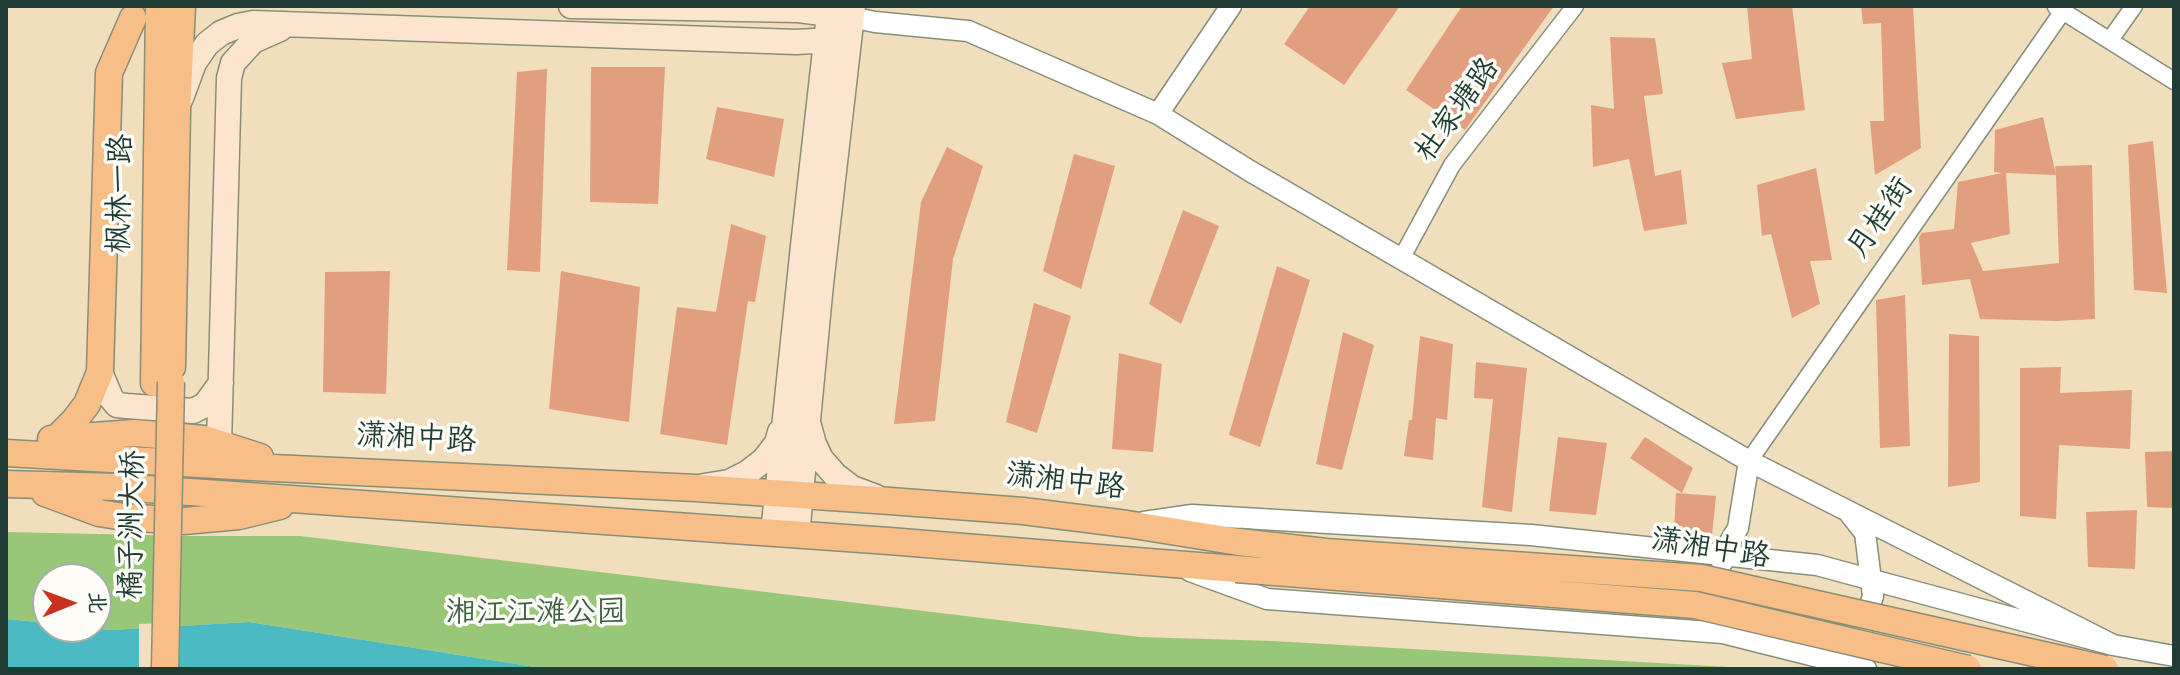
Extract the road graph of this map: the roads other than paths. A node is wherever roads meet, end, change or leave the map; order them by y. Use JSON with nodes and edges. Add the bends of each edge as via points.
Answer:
{"nodes":[{"id":1,"x":159,"y":6,"type":"edge"},
{"id":2,"x":182,"y":6,"type":"edge"},
{"id":3,"x":571,"y":6,"type":"edge"},
{"id":4,"x":1231,"y":6,"type":"edge"},
{"id":5,"x":1575,"y":6,"type":"edge"},
{"id":6,"x":2134,"y":6,"type":"edge"},
{"id":7,"x":747,"y":8,"type":"edge"},
{"id":8,"x":2059,"y":8,"type":"edge"},
{"id":9,"x":130,"y":10,"type":"edge"},
{"id":10,"x":840,"y":20,"type":"edge"},
{"id":11,"x":294,"y":25,"type":"junction"},
{"id":12,"x":765,"y":40,"type":"junction"},
{"id":13,"x":2110,"y":40,"type":"junction"},
{"id":14,"x":2174,"y":81,"type":"edge"},
{"id":15,"x":820,"y":102,"type":"junction"},
{"id":16,"x":167,"y":114,"type":"junction"},
{"id":17,"x":1158,"y":114,"type":"junction"},
{"id":18,"x":1401,"y":259,"type":"junction"},
{"id":19,"x":100,"y":372,"type":"junction"},
{"id":20,"x":162,"y":383,"type":"junction"},
{"id":21,"x":221,"y":383,"type":"junction"},
{"id":22,"x":797,"y":409,"type":"junction"},
{"id":23,"x":57,"y":438,"type":"junction"},
{"id":24,"x":219,"y":444,"type":"junction"},
{"id":25,"x":6,"y":451,"type":"edge"},
{"id":26,"x":1749,"y":461,"type":"junction"},
{"id":27,"x":298,"y":469,"type":"junction"},
{"id":28,"x":14,"y":484,"type":"edge"},
{"id":29,"x":696,"y":488,"type":"junction"},
{"id":30,"x":789,"y":494,"type":"junction"},
{"id":31,"x":890,"y":501,"type":"junction"},
{"id":32,"x":1847,"y":510,"type":"junction"},
{"id":33,"x":1127,"y":524,"type":"junction"},
{"id":34,"x":785,"y":534,"type":"junction"},
{"id":35,"x":1722,"y":555,"type":"junction"},
{"id":36,"x":1238,"y":556,"type":"junction"},
{"id":37,"x":1168,"y":563,"type":"junction"},
{"id":38,"x":1871,"y":579,"type":"junction"},
{"id":39,"x":1723,"y":633,"type":"junction"},
{"id":40,"x":2174,"y":656,"type":"edge"},
{"id":41,"x":2109,"y":657,"type":"edge"},
{"id":42,"x":1859,"y":667,"type":"edge"},
{"id":43,"x":148,"y":669,"type":"edge"},
{"id":44,"x":165,"y":669,"type":"edge"},
{"id":45,"x":1968,"y":669,"type":"edge"}],
"edges":[{"from":1,"to":16,"type":"main road","name":"枫林一路"},
{"from":2,"to":16,"type":"main road","name":"枫林一路"},
{"from":3,"to":7,"type":"main road"},
{"from":4,"to":17,"type":"street"},
{"from":5,"to":18,"type":"street","name":"杜家塘路","via":[[1452,165]]},
{"from":6,"to":13,"type":"street"},
{"from":7,"to":10,"type":"main road","via":[[799,10]]},
{"from":8,"to":13,"type":"street"},
{"from":8,"to":26,"type":"street","name":"月桂街"},
{"from":9,"to":16,"type":"main road"},
{"from":9,"to":19,"type":"main road","via":[[109,73]]},
{"from":10,"to":12,"type":"main road"},
{"from":10,"to":15,"type":"main road"},
{"from":10,"to":17,"type":"street","via":[[968,31]]},
{"from":10,"to":22,"type":"main road"},
{"from":11,"to":12,"type":"main road"},
{"from":11,"to":16,"type":"main road","via":[[253,23],[221,33],[194,63]]},
{"from":11,"to":21,"type":"main road","via":[[253,41],[233,63],[229,78]]},
{"from":12,"to":15,"type":"main road","via":[[798,48],[808,56]]},
{"from":13,"to":14,"type":"street"},
{"from":15,"to":22,"type":"main road"},
{"from":16,"to":20,"type":"main road","name":"枫林一路"},
{"from":17,"to":18,"type":"street"},
{"from":18,"to":26,"type":"street"},
{"from":19,"to":21,"type":"main road","via":[[111,398],[127,406],[193,411],[205,405]]},
{"from":19,"to":23,"type":"main road","via":[[87,404]]},
{"from":20,"to":43,"type":"main road","name":"橘子洲大桥"},
{"from":20,"to":44,"type":"main road","name":"橘子洲大桥","bridge":true},
{"from":21,"to":24,"type":"main road"},
{"from":22,"to":29,"type":"main road","via":[[764,460],[729,482]]},
{"from":22,"to":30,"type":"main road"},
{"from":22,"to":31,"type":"main road","via":[[821,459],[835,475],[852,488]]},
{"from":23,"to":24,"type":"main road","via":[[135,433]]},
{"from":23,"to":25,"type":"main road"},
{"from":24,"to":27,"type":"main road"},
{"from":25,"to":27,"type":"main road","name":"潇湘中路"},
{"from":26,"to":32,"type":"street"},
{"from":26,"to":35,"type":"street","via":[[1738,528]]},
{"from":27,"to":29,"type":"main road","name":"潇湘中路"},
{"from":28,"to":34,"type":"main road","name":"潇湘中路"},
{"from":29,"to":30,"type":"main road","name":"潇湘中路"},
{"from":30,"to":31,"type":"main road","name":"潇湘中路"},
{"from":30,"to":34,"type":"main road"},
{"from":31,"to":33,"type":"main road","name":"潇湘中路"},
{"from":32,"to":38,"type":"street","via":[[1865,533]]},
{"from":32,"to":41,"type":"street"},
{"from":33,"to":35,"type":"street","via":[[1192,515],[1531,535]]},
{"from":33,"to":36,"type":"main road","name":"潇湘中路"},
{"from":34,"to":37,"type":"main road","name":"潇湘中路"},
{"from":35,"to":38,"type":"street","via":[[1817,565]]},
{"from":35,"to":39,"type":"street"},
{"from":36,"to":37,"type":"main road","name":"潇湘中路"},
{"from":36,"to":41,"type":"main road","name":"潇湘中路","bridge":true,"via":[[1341,553],[1701,578]]},
{"from":36,"to":45,"type":"main road","name":"潇湘中路","bridge":true,"via":[[1695,605]]},
{"from":37,"to":39,"type":"street","via":[[1267,599]]},
{"from":38,"to":41,"type":"street"},
{"from":38,"to":42,"type":"street","via":[[1873,596]]},
{"from":39,"to":42,"type":"street"},
{"from":40,"to":41,"type":"street"}]}
